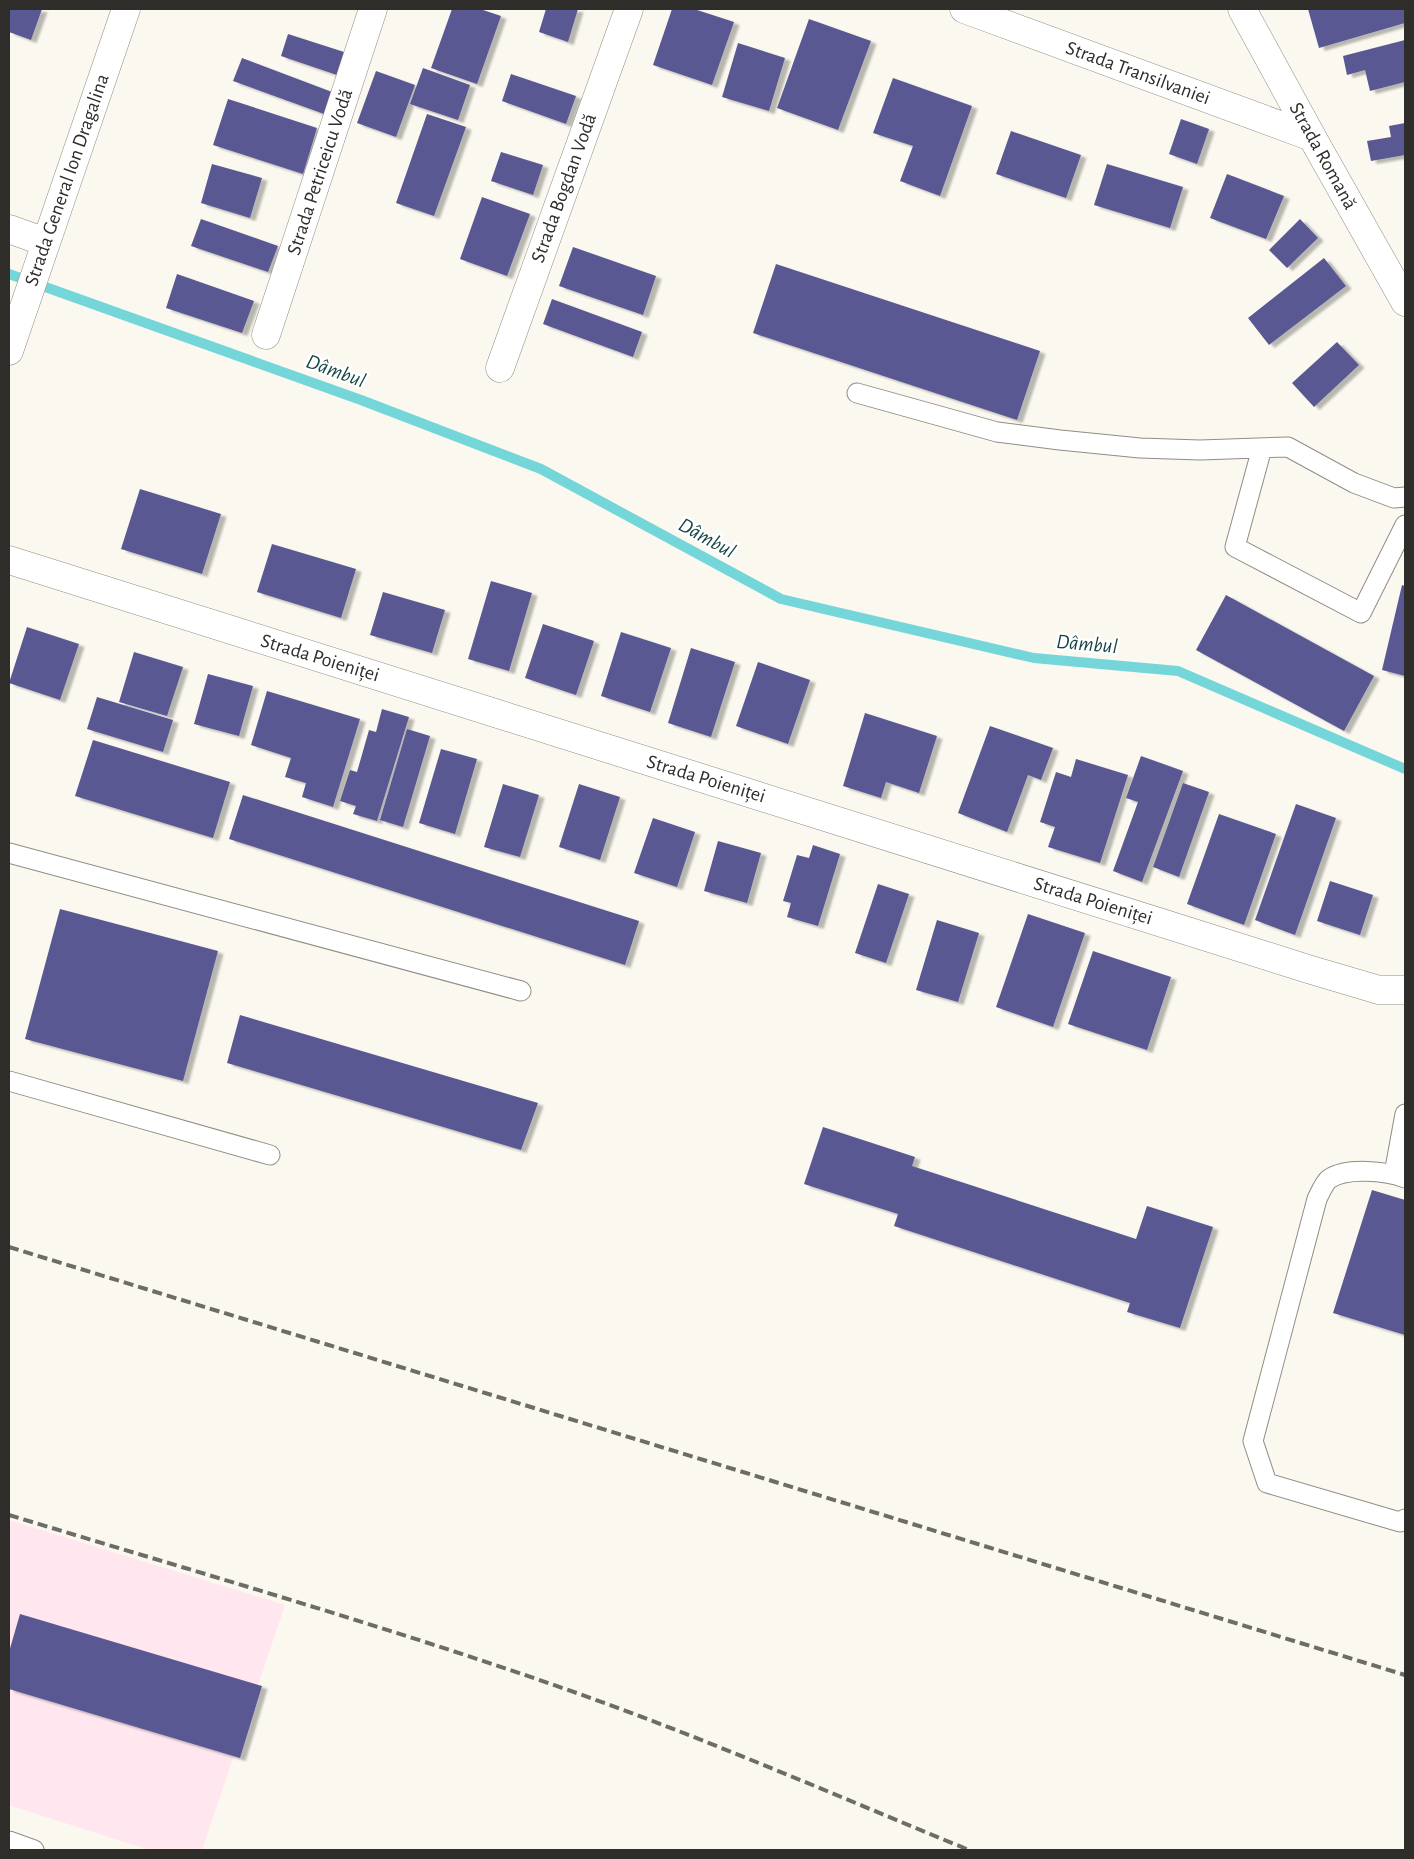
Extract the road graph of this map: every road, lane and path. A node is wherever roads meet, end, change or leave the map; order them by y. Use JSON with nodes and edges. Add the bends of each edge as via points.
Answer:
{"nodes":[{"id":1,"x":126,"y":9,"type":"edge"},
{"id":2,"x":373,"y":9,"type":"edge"},
{"id":3,"x":629,"y":9,"type":"edge"},
{"id":4,"x":964,"y":9,"type":"edge"},
{"id":5,"x":1242,"y":9,"type":"edge"},
{"id":6,"x":1312,"y":137,"type":"junction"},
{"id":7,"x":9,"y":229,"type":"edge"},
{"id":8,"x":45,"y":242,"type":"junction"},
{"id":9,"x":1405,"y":302,"type":"edge"},
{"id":10,"x":266,"y":335,"type":"dead end"},
{"id":11,"x":12,"y":340,"type":"edge"},
{"id":12,"x":500,"y":368,"type":"dead end"},
{"id":13,"x":856,"y":393,"type":"dead end"},
{"id":14,"x":1262,"y":448,"type":"junction"},
{"id":15,"x":1405,"y":497,"type":"edge"},
{"id":16,"x":1405,"y":525,"type":"edge"},
{"id":17,"x":9,"y":560,"type":"edge"},
{"id":18,"x":9,"y":853,"type":"edge"},
{"id":19,"x":1405,"y":990,"type":"edge"},
{"id":20,"x":521,"y":992,"type":"dead end"},
{"id":21,"x":9,"y":1080,"type":"edge"},
{"id":22,"x":1405,"y":1114,"type":"edge"},
{"id":23,"x":270,"y":1155,"type":"dead end"},
{"id":24,"x":1400,"y":1176,"type":"edge"},
{"id":25,"x":1405,"y":1519,"type":"edge"},
{"id":26,"x":9,"y":1841,"type":"edge"},
{"id":27,"x":34,"y":1850,"type":"edge"}],
"edges":[{"from":1,"to":8,"type":"street","name":"Strada General Ion Dragalina"},
{"from":2,"to":10,"type":"street","name":"Strada Petriceicu Vodă"},
{"from":3,"to":12,"type":"street","name":"Strada Bogdan Vodă"},
{"from":4,"to":6,"type":"street","name":"Strada Transilvaniei"},
{"from":5,"to":6,"type":"street","name":"Strada Romană"},
{"from":6,"to":9,"type":"street","name":"Strada Romană"},
{"from":7,"to":8,"type":"street"},
{"from":8,"to":11,"type":"street","name":"Strada General Ion Dragalina"},
{"from":13,"to":14,"type":"lane","via":[[1006,433],[1140,448]]},
{"from":14,"to":15,"type":"lane","via":[[1288,447],[1354,483],[1394,498]]},
{"from":14,"to":16,"type":"lane","via":[[1235,547],[1361,613]]},
{"from":17,"to":19,"type":"street","name":"Strada Poieniței","via":[[1308,969],[1379,990]]},
{"from":18,"to":20,"type":"lane"},
{"from":21,"to":23,"type":"lane"},
{"from":22,"to":24,"type":"lane"},
{"from":24,"to":25,"type":"lane","via":[[1348,1171],[1328,1180],[1317,1199],[1253,1441],[1267,1483],[1400,1522]]},
{"from":26,"to":27,"type":"lane"}]}
